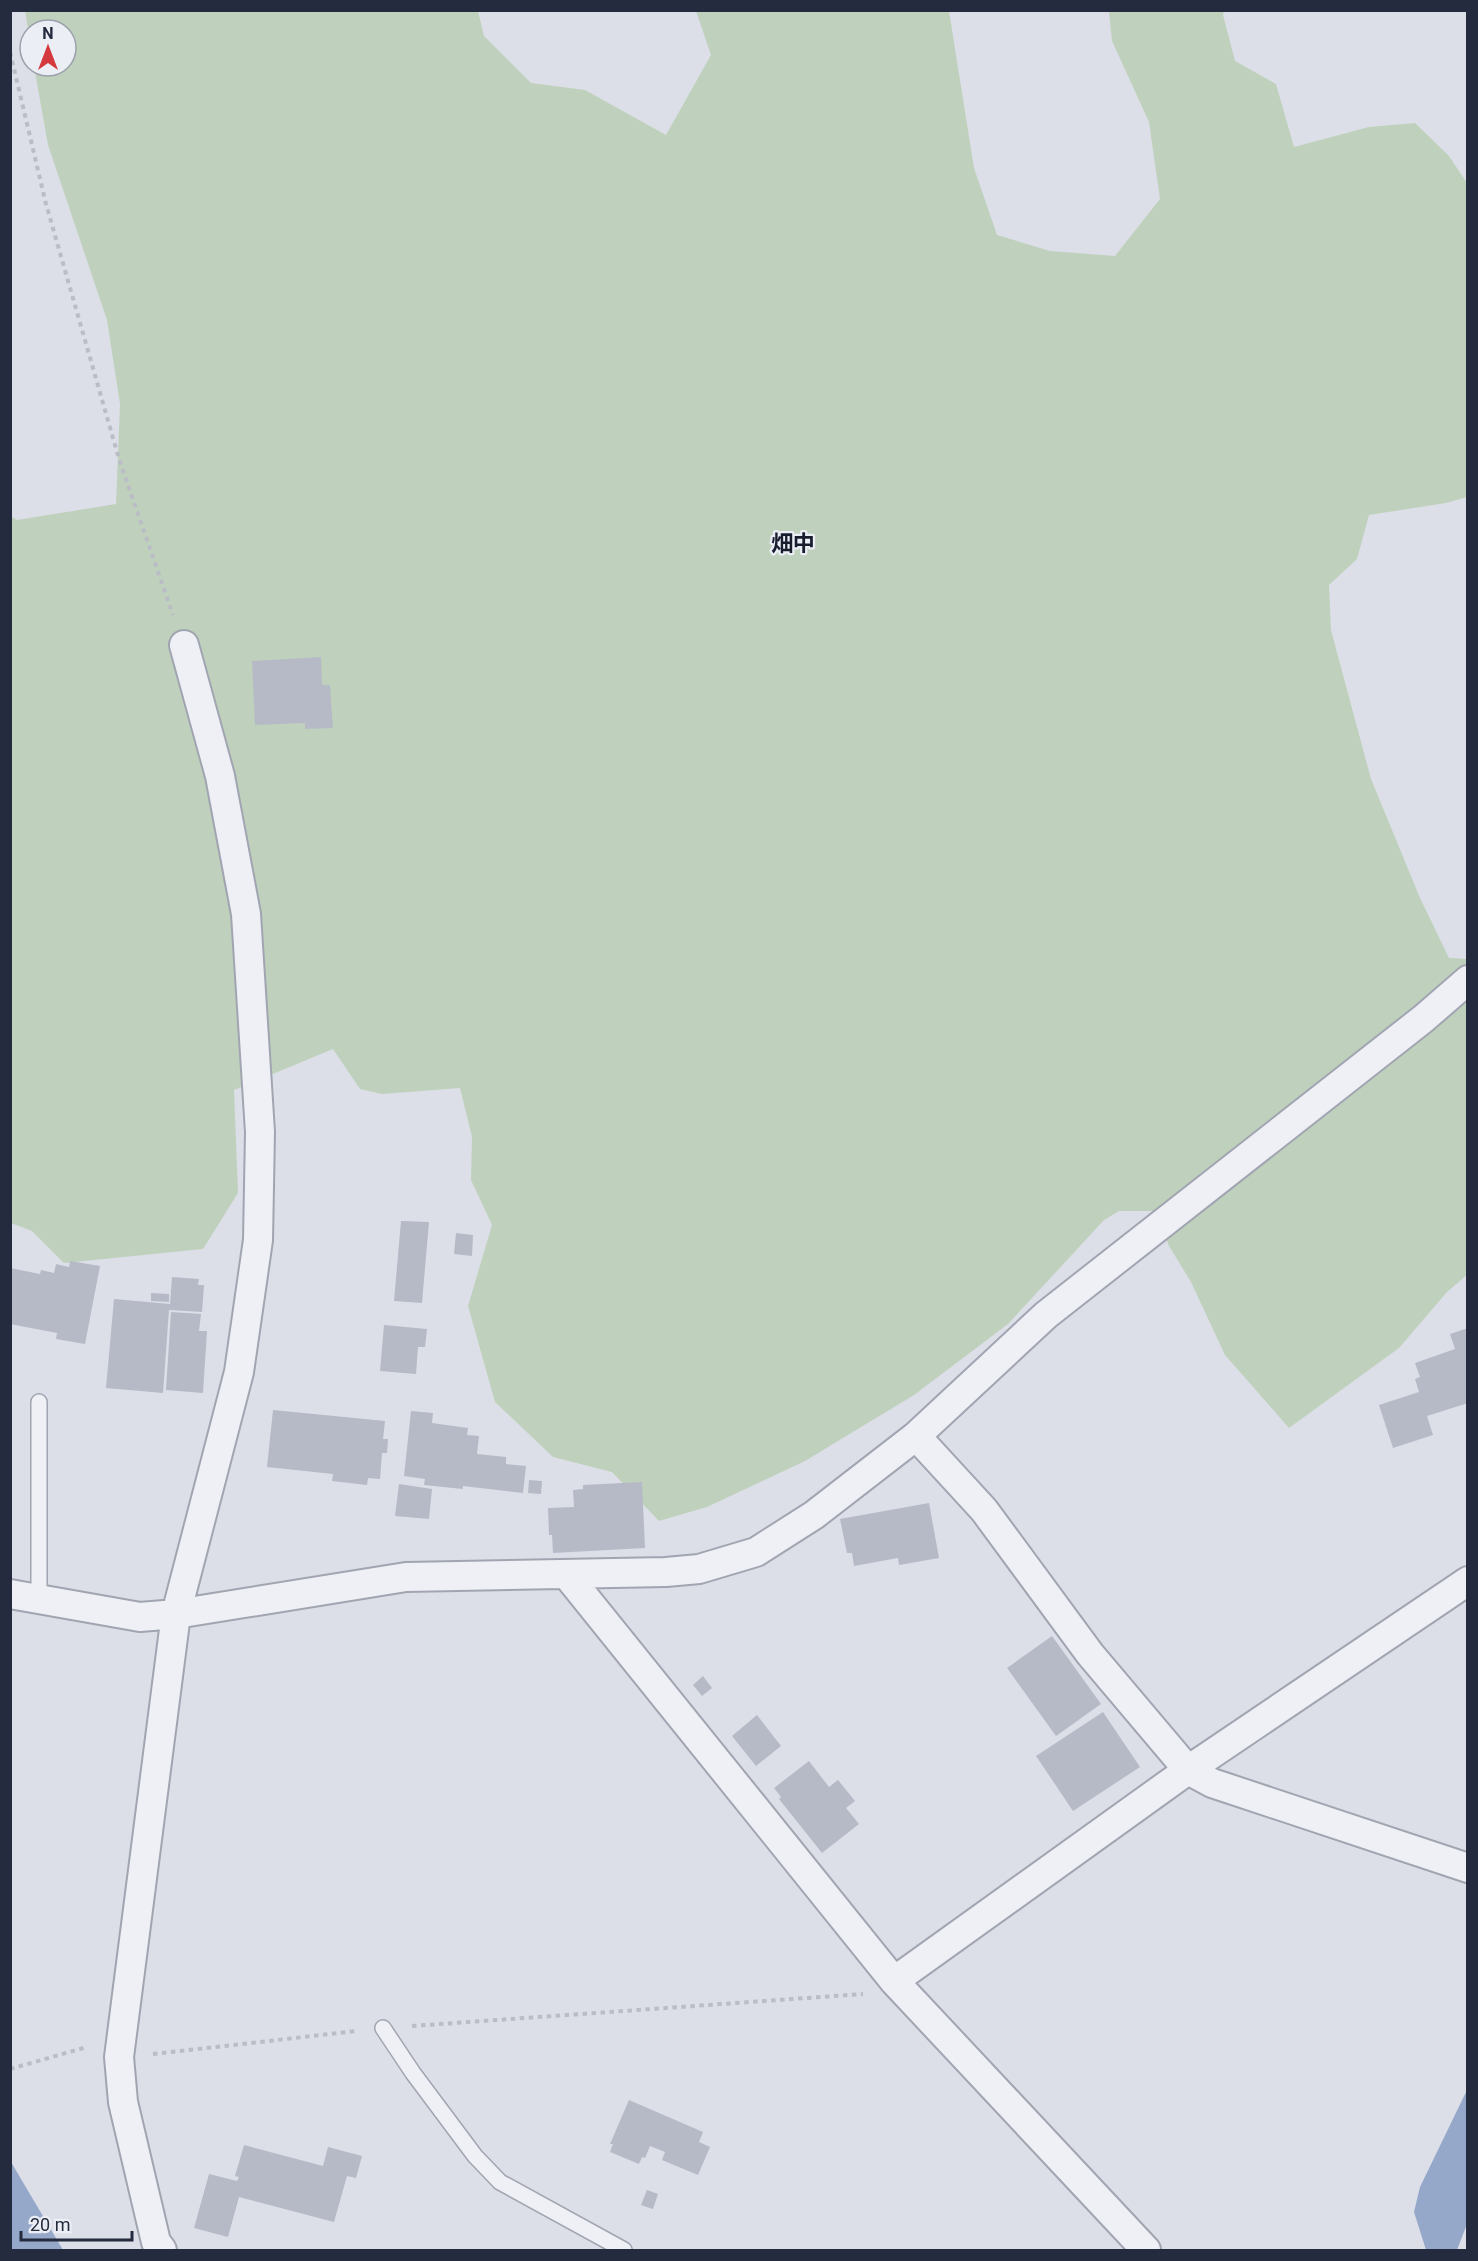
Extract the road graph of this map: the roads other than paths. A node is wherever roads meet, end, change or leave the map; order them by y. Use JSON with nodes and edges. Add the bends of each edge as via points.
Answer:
{"nodes":[{"id":1,"x":184,"y":645,"type":"road end"},
{"id":2,"x":1467,"y":980,"type":"edge"},
{"id":3,"x":39,"y":1402,"type":"dead end"},
{"id":4,"x":916,"y":1436,"type":"junction"},
{"id":5,"x":567,"y":1575,"type":"junction"},
{"id":6,"x":1467,"y":1581,"type":"edge"},
{"id":7,"x":10,"y":1594,"type":"edge"},
{"id":8,"x":39,"y":1600,"type":"junction"},
{"id":9,"x":176,"y":1614,"type":"junction"},
{"id":10,"x":1188,"y":1770,"type":"junction"},
{"id":11,"x":1467,"y":1868,"type":"edge"},
{"id":12,"x":898,"y":1986,"type":"junction"},
{"id":13,"x":383,"y":2028,"type":"road end"},
{"id":14,"x":162,"y":2250,"type":"edge"},
{"id":15,"x":624,"y":2250,"type":"edge"},
{"id":16,"x":1146,"y":2250,"type":"edge"}],
"edges":[{"from":1,"to":9,"type":"street","via":[[220,776],[246,914],[260,1132],[258,1240],[246,1333]]},
{"from":2,"to":4,"type":"street","via":[[1423,1019],[1046,1316]]},
{"from":3,"to":8,"type":"lane"},
{"from":4,"to":5,"type":"street","via":[[814,1515],[756,1552],[699,1569]]},
{"from":4,"to":10,"type":"street","via":[[984,1509],[1090,1654]]},
{"from":5,"to":9,"type":"street","via":[[405,1577]]},
{"from":5,"to":12,"type":"street"},
{"from":6,"to":10,"type":"street"},
{"from":7,"to":8,"type":"street"},
{"from":8,"to":9,"type":"street","via":[[140,1617]]},
{"from":9,"to":14,"type":"street","via":[[121,2047],[123,2102],[156,2242]]},
{"from":10,"to":11,"type":"street","via":[[1212,1783]]},
{"from":10,"to":12,"type":"street"},
{"from":12,"to":16,"type":"street"},
{"from":13,"to":15,"type":"lane","via":[[475,2156],[500,2182]]}]}
